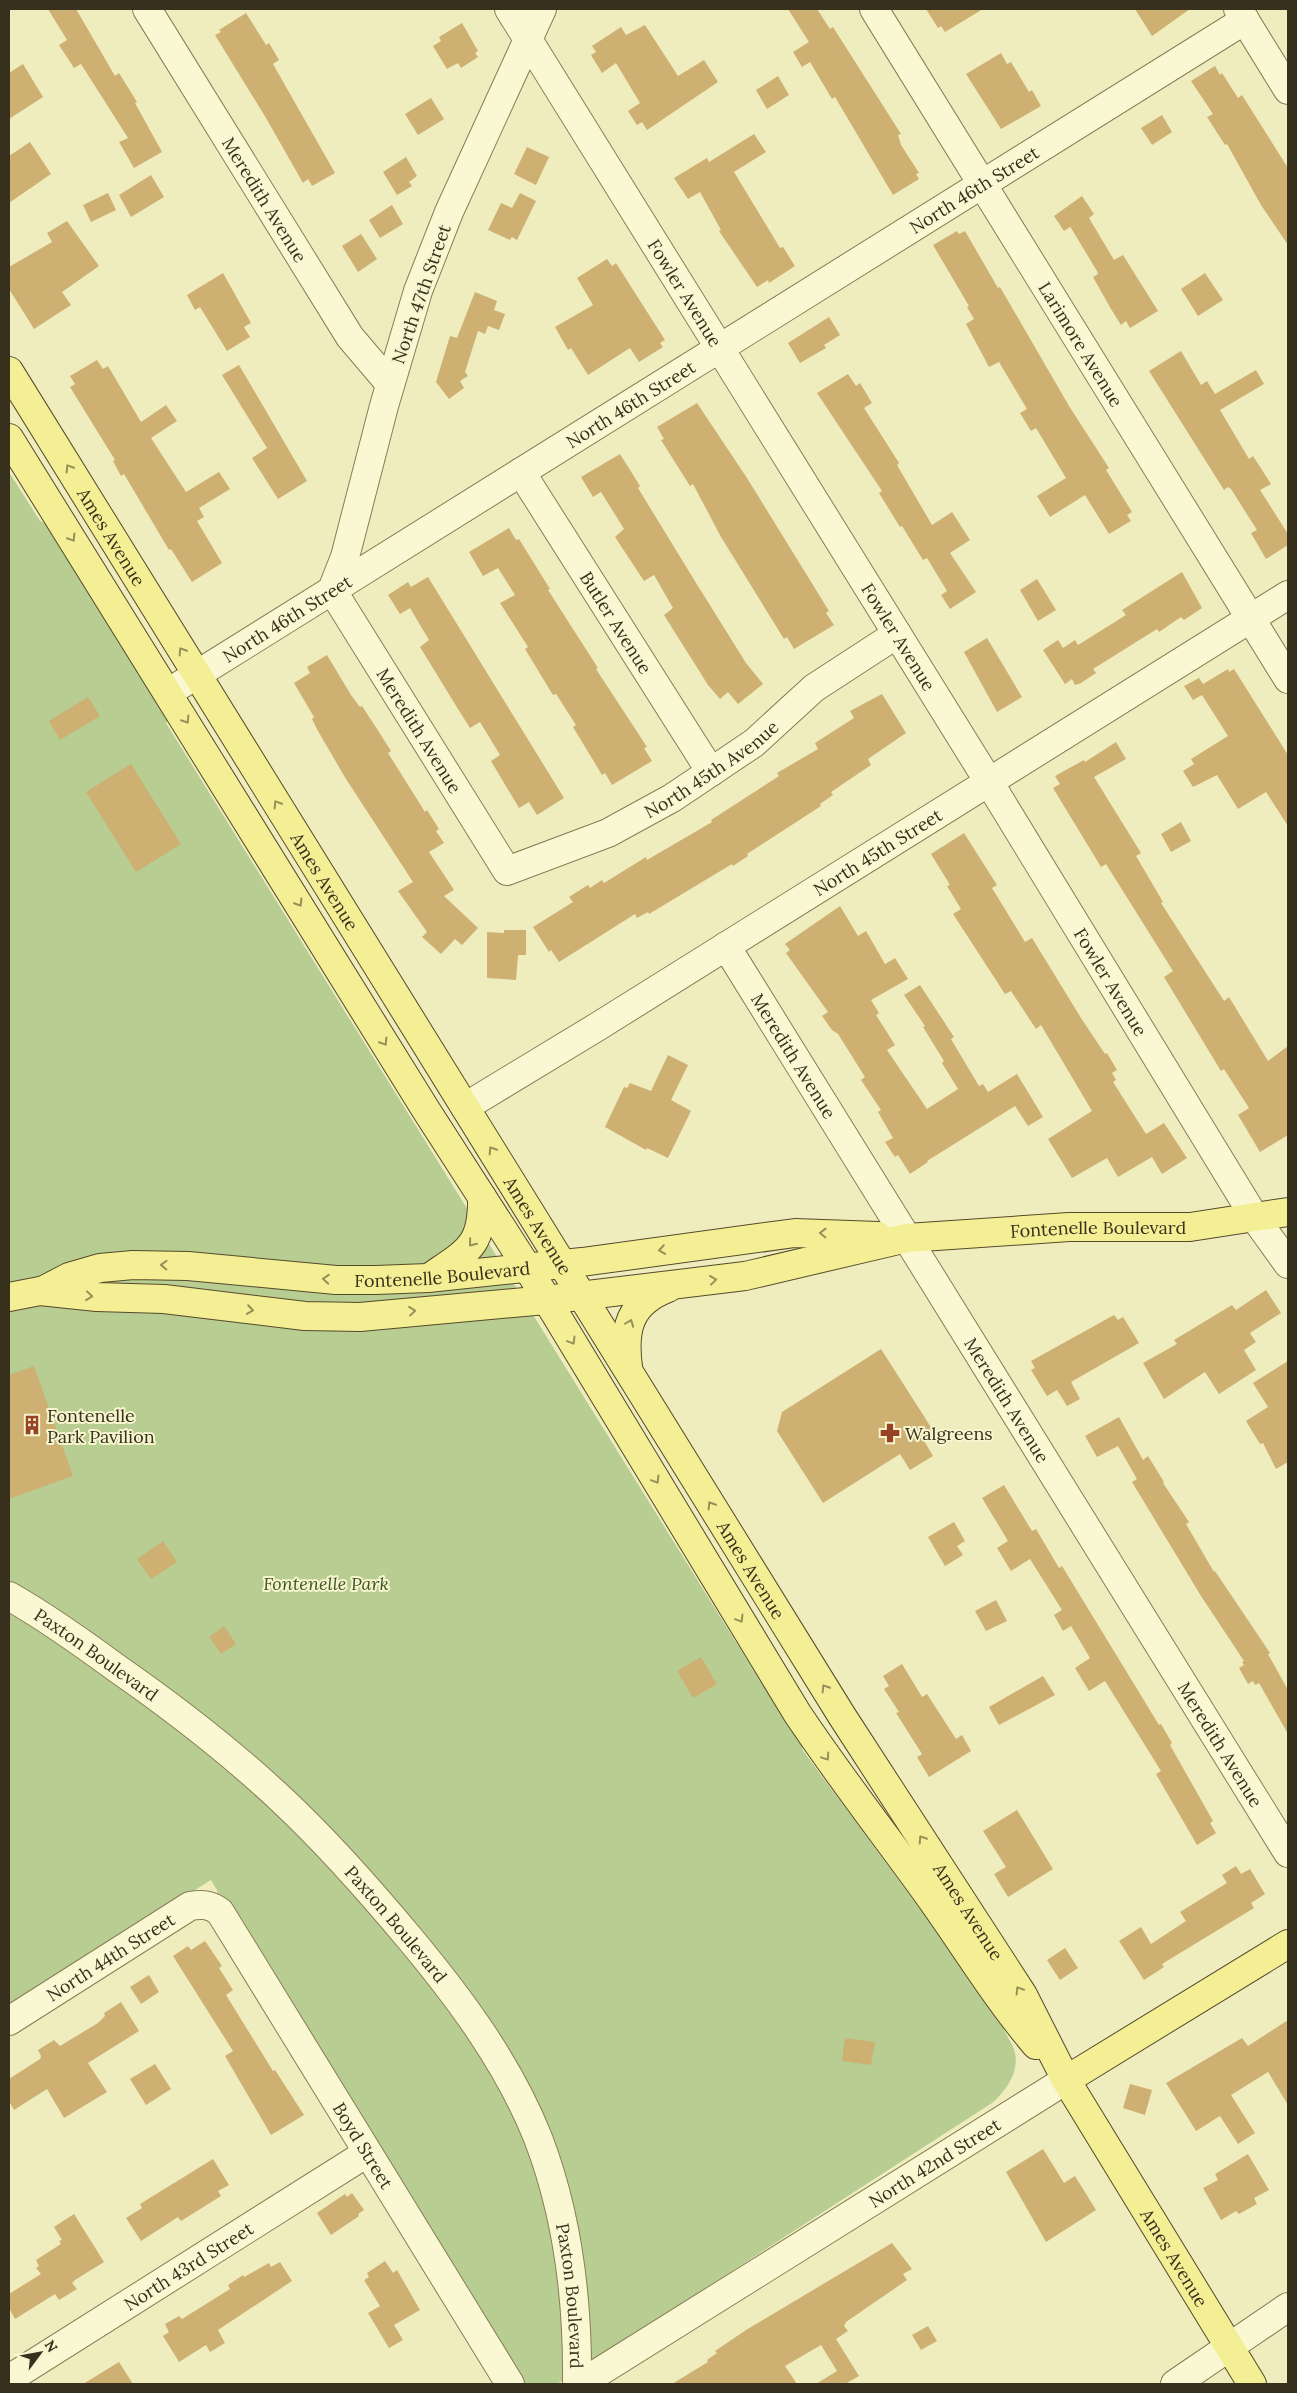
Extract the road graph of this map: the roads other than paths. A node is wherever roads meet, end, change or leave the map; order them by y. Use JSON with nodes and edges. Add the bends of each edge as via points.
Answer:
{"nodes":[{"id":1,"x":147,"y":9,"type":"edge"},
{"id":2,"x":509,"y":9,"type":"edge"},
{"id":3,"x":542,"y":9,"type":"edge"},
{"id":4,"x":874,"y":9,"type":"edge"},
{"id":5,"x":1242,"y":14,"type":"edge"},
{"id":6,"x":528,"y":39,"type":"junction"},
{"id":7,"x":1288,"y":90,"type":"edge"},
{"id":8,"x":982,"y":183,"type":"junction"},
{"id":9,"x":720,"y":348,"type":"junction"},
{"id":10,"x":9,"y":371,"type":"edge"},
{"id":11,"x":390,"y":384,"type":"junction"},
{"id":12,"x":9,"y":438,"type":"edge"},
{"id":13,"x":521,"y":472,"type":"junction"},
{"id":14,"x":332,"y":590,"type":"junction"},
{"id":15,"x":1288,"y":595,"type":"edge"},
{"id":16,"x":1251,"y":618,"type":"junction"},
{"id":17,"x":897,"y":634,"type":"junction"},
{"id":18,"x":197,"y":674,"type":"junction"},
{"id":19,"x":1288,"y":679,"type":"edge"},
{"id":20,"x":168,"y":692,"type":"junction"},
{"id":21,"x":711,"y":772,"type":"junction"},
{"id":22,"x":989,"y":782,"type":"junction"},
{"id":23,"x":276,"y":867,"type":"junction"},
{"id":24,"x":507,"y":871,"type":"joint"},
{"id":25,"x":726,"y":946,"type":"junction"},
{"id":26,"x":410,"y":1018,"type":"junction"},
{"id":27,"x":465,"y":1107,"type":"junction"},
{"id":28,"x":482,"y":1197,"type":"junction"},
{"id":29,"x":1288,"y":1212,"type":"edge"},
{"id":30,"x":1256,"y":1218,"type":"junction"},
{"id":31,"x":907,"y":1238,"type":"junction"},
{"id":32,"x":562,"y":1264,"type":"junction"},
{"id":33,"x":1288,"y":1264,"type":"edge"},
{"id":34,"x":526,"y":1267,"type":"junction"},
{"id":35,"x":428,"y":1278,"type":"junction"},
{"id":36,"x":678,"y":1284,"type":"junction"},
{"id":37,"x":40,"y":1291,"type":"junction"},
{"id":38,"x":582,"y":1296,"type":"junction"},
{"id":39,"x":9,"y":1297,"type":"edge"},
{"id":40,"x":546,"y":1300,"type":"junction"},
{"id":41,"x":629,"y":1371,"type":"junction"},
{"id":42,"x":9,"y":1596,"type":"edge"},
{"id":43,"x":1288,"y":1853,"type":"edge"},
{"id":44,"x":214,"y":1908,"type":"joint"},
{"id":45,"x":1288,"y":1944,"type":"edge"},
{"id":46,"x":9,"y":2021,"type":"edge"},
{"id":47,"x":1066,"y":2080,"type":"junction"},
{"id":48,"x":368,"y":2152,"type":"junction"},
{"id":49,"x":1288,"y":2306,"type":"edge"},
{"id":50,"x":1228,"y":2347,"type":"junction"},
{"id":51,"x":9,"y":2379,"type":"edge"},
{"id":52,"x":510,"y":2384,"type":"edge"},
{"id":53,"x":579,"y":2384,"type":"edge"},
{"id":54,"x":1175,"y":2384,"type":"edge"},
{"id":55,"x":1252,"y":2384,"type":"edge"}],
"edges":[{"from":1,"to":11,"type":"street","name":"Meredith Avenue","via":[[350,337]]},
{"from":2,"to":6,"type":"street","name":"Fowler Avenue"},
{"from":3,"to":6,"type":"street","name":"North 47th Street"},
{"from":4,"to":8,"type":"street","name":"Larimore Avenue"},
{"from":5,"to":7,"type":"street"},
{"from":5,"to":8,"type":"street","name":"North 46th Street"},
{"from":6,"to":9,"type":"street","name":"Fowler Avenue"},
{"from":6,"to":11,"type":"street","name":"North 47th Street","via":[[438,239],[418,291]]},
{"from":8,"to":9,"type":"street","name":"North 46th Street"},
{"from":8,"to":16,"type":"street","name":"Larimore Avenue"},
{"from":9,"to":13,"type":"street","name":"North 46th Street"},
{"from":9,"to":17,"type":"street","name":"Fowler Avenue"},
{"from":18,"to":10,"type":"main road","name":"Ames Avenue","one_way":true},
{"from":11,"to":14,"type":"street","name":"North 47th Street","via":[[345,557]]},
{"from":12,"to":20,"type":"main road","name":"Ames Avenue","one_way":true},
{"from":13,"to":14,"type":"street","name":"North 46th Street"},
{"from":13,"to":21,"type":"street","name":"Butler Avenue"},
{"from":14,"to":18,"type":"street","name":"North 46th Street"},
{"from":14,"to":24,"type":"street","name":"Meredith Avenue"},
{"from":15,"to":16,"type":"street","name":"North 45th Street"},
{"from":16,"to":19,"type":"street","name":"Larimore Avenue"},
{"from":16,"to":22,"type":"street","name":"North 45th Street"},
{"from":17,"to":21,"type":"street","name":"North 45th Avenue","via":[[814,688],[754,743]]},
{"from":17,"to":22,"type":"street","name":"Fowler Avenue"},
{"from":18,"to":20,"type":"street","name":"North 46th Street"},
{"from":26,"to":18,"type":"main road","name":"Ames Avenue","one_way":true},
{"from":20,"to":23,"type":"main road","name":"Ames Avenue","one_way":true},
{"from":21,"to":24,"type":"street","name":"North 45th Avenue","via":[[608,833]]},
{"from":22,"to":25,"type":"street","name":"North 45th Street"},
{"from":22,"to":30,"type":"street","name":"Fowler Avenue"},
{"from":23,"to":26,"type":"main road","via":[[297,871],[312,886],[370,976]]},
{"from":23,"to":28,"type":"main road","name":"Ames Avenue","one_way":true},
{"from":25,"to":27,"type":"street","name":"North 45th Street"},
{"from":25,"to":31,"type":"street","name":"Meredith Avenue"},
{"from":26,"to":27,"type":"main road","name":"Ames Avenue"},
{"from":32,"to":27,"type":"main road","name":"Ames Avenue","one_way":true},
{"from":28,"to":34,"type":"main road","name":"Ames Avenue"},
{"from":28,"to":35,"type":"main road","one_way":true,"via":[[482,1218],[477,1238],[456,1259]]},
{"from":29,"to":30,"type":"main road","name":"Fontenelle Boulevard"},
{"from":30,"to":31,"type":"main road","name":"Fontenelle Boulevard","via":[[1190,1227],[1070,1227]]},
{"from":30,"to":33,"type":"street","name":"Fowler Avenue"},
{"from":31,"to":32,"type":"main road","name":"Fontenelle Boulevard","one_way":true,"via":[[794,1233]]},
{"from":36,"to":31,"type":"main road","name":"Fontenelle Boulevard","one_way":true,"via":[[745,1276]]},
{"from":31,"to":43,"type":"street","name":"Meredith Avenue"},
{"from":32,"to":34,"type":"main road","name":"Fontenelle Boulevard"},
{"from":32,"to":38,"type":"main road","name":"Ames Avenue"},
{"from":34,"to":35,"type":"main road","name":"Fontenelle Boulevard"},
{"from":34,"to":40,"type":"main road","name":"Ames Avenue"},
{"from":35,"to":37,"type":"main road","name":"Fontenelle Boulevard","one_way":true,"via":[[336,1280],[188,1266],[133,1265],[100,1268],[69,1277]]},
{"from":36,"to":38,"type":"main road","name":"Fontenelle Boulevard"},
{"from":41,"to":36,"type":"main road","one_way":true,"via":[[626,1334],[630,1320],[648,1299]]},
{"from":37,"to":39,"type":"main road","name":"Fontenelle Boulevard"},
{"from":37,"to":40,"type":"main road","name":"Fontenelle Boulevard","one_way":true,"via":[[164,1299],[305,1316],[360,1317]]},
{"from":38,"to":40,"type":"main road","name":"Fontenelle Boulevard"},
{"from":38,"to":41,"type":"main road","name":"Ames Avenue"},
{"from":40,"to":47,"type":"main road","name":"Ames Avenue","one_way":true,"via":[[797,1713],[955,1932],[1004,2007]]},
{"from":47,"to":41,"type":"main road","name":"Ames Avenue","one_way":true,"via":[[1023,1995],[842,1716]]},
{"from":42,"to":53,"type":"street","name":"Paxton Boulevard","via":[[160,1699],[283,1801],[381,1904],[457,1998],[519,2098],[551,2177],[561,2211],[574,2300]]},
{"from":44,"to":46,"type":"street","name":"North 44th Street","via":[[200,1904],[190,1906]]},
{"from":44,"to":48,"type":"street","name":"Boyd Street","via":[[220,1912]]},
{"from":45,"to":47,"type":"main road","name":"North 42nd Street"},
{"from":47,"to":50,"type":"main road","name":"Ames Avenue"},
{"from":47,"to":53,"type":"street","name":"North 42nd Street"},
{"from":48,"to":51,"type":"street","name":"North 43rd Street"},
{"from":48,"to":52,"type":"street","name":"Boyd Street"},
{"from":49,"to":50,"type":"street"},
{"from":50,"to":54,"type":"street"},
{"from":50,"to":55,"type":"main road","name":"Ames Avenue"}]}
